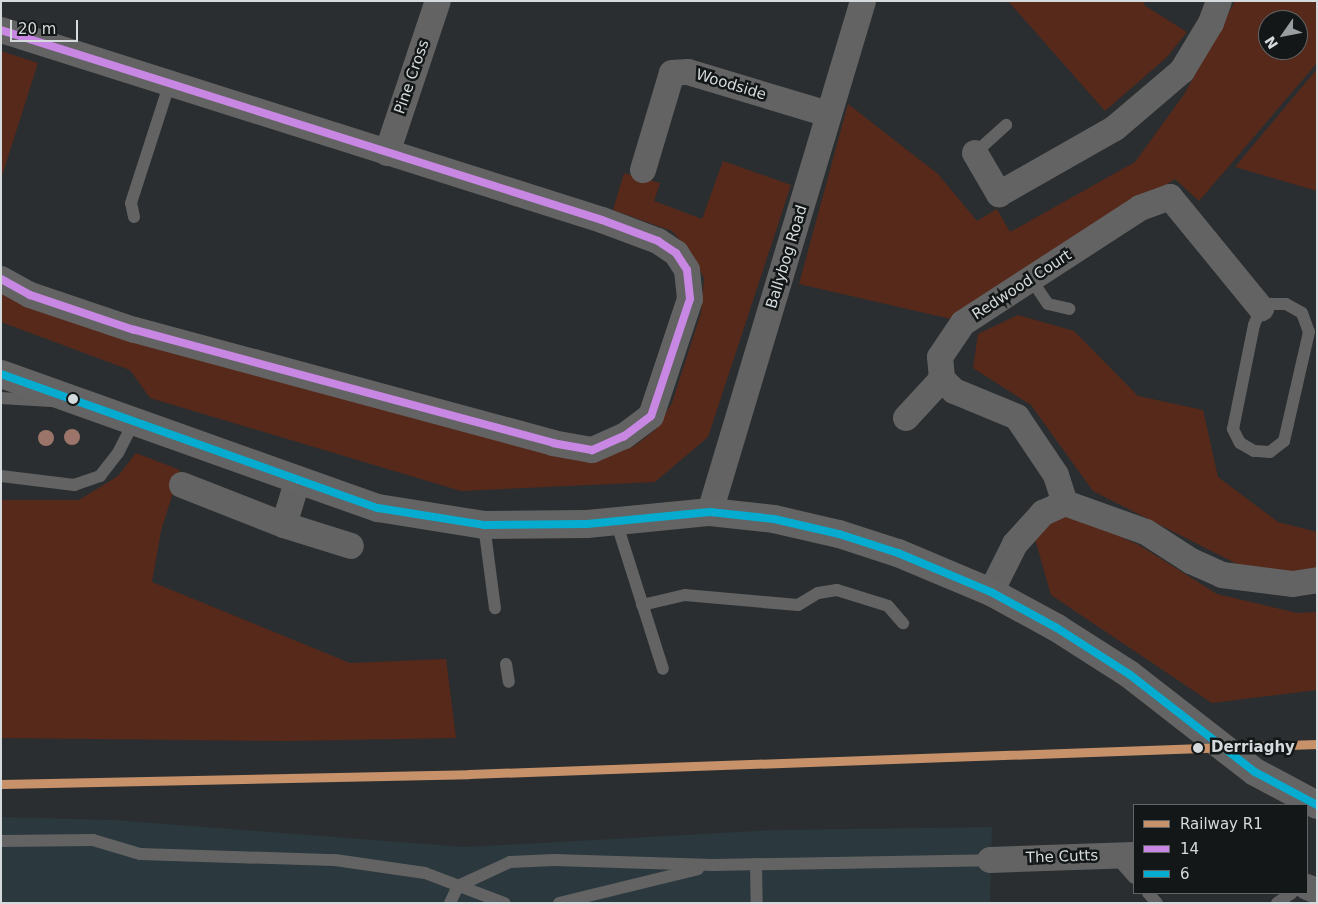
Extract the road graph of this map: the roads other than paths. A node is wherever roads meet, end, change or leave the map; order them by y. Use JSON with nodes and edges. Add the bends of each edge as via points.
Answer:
{"nodes":[{"id":1,"x":438,"y":1,"type":"edge"},
{"id":2,"x":863,"y":1,"type":"edge"},
{"id":3,"x":1218,"y":1,"type":"edge"},
{"id":4,"x":1,"y":30,"type":"edge"},
{"id":5,"x":170,"y":82,"type":"junction"},
{"id":6,"x":828,"y":114,"type":"junction"},
{"id":7,"x":1006,"y":124,"type":"dead end"},
{"id":8,"x":386,"y":153,"type":"junction"},
{"id":9,"x":975,"y":153,"type":"joint"},
{"id":10,"x":643,"y":170,"type":"dead end"},
{"id":11,"x":134,"y":217,"type":"dead end"},
{"id":12,"x":1,"y":279,"type":"edge"},
{"id":13,"x":1031,"y":279,"type":"junction"},
{"id":14,"x":1069,"y":308,"type":"dead end"},
{"id":15,"x":1261,"y":308,"type":"junction"},
{"id":16,"x":1,"y":374,"type":"edge"},
{"id":17,"x":942,"y":379,"type":"junction"},
{"id":18,"x":1,"y":398,"type":"edge"},
{"id":19,"x":78,"y":401,"type":"junction"},
{"id":20,"x":906,"y":418,"type":"dead end"},
{"id":21,"x":134,"y":422,"type":"junction"},
{"id":22,"x":1,"y":476,"type":"edge"},
{"id":23,"x":298,"y":480,"type":"junction"},
{"id":24,"x":182,"y":485,"type":"dead end"},
{"id":25,"x":1064,"y":503,"type":"junction"},
{"id":26,"x":710,"y":512,"type":"junction"},
{"id":27,"x":616,"y":521,"type":"junction"},
{"id":28,"x":284,"y":525,"type":"junction"},
{"id":29,"x":484,"y":525,"type":"junction"},
{"id":30,"x":351,"y":546,"type":"dead end"},
{"id":31,"x":1317,"y":580,"type":"edge"},
{"id":32,"x":991,"y":592,"type":"junction"},
{"id":33,"x":642,"y":604,"type":"junction"},
{"id":34,"x":495,"y":608,"type":"dead end"},
{"id":35,"x":903,"y":623,"type":"dead end"},
{"id":36,"x":506,"y":664,"type":"dead end"},
{"id":37,"x":663,"y":670,"type":"dead end"},
{"id":38,"x":509,"y":682,"type":"dead end"},
{"id":39,"x":1317,"y":805,"type":"edge"},
{"id":40,"x":1,"y":841,"type":"edge"},
{"id":41,"x":1124,"y":855,"type":"edge"},
{"id":42,"x":990,"y":860,"type":"joint"},
{"id":43,"x":756,"y":864,"type":"junction"},
{"id":44,"x":713,"y":865,"type":"junction"},
{"id":45,"x":1133,"y":876,"type":"edge"},
{"id":46,"x":458,"y":886,"type":"junction"},
{"id":47,"x":1290,"y":894,"type":"edge"},
{"id":48,"x":450,"y":903,"type":"edge"},
{"id":49,"x":504,"y":903,"type":"edge"},
{"id":50,"x":559,"y":903,"type":"edge"},
{"id":51,"x":757,"y":903,"type":"edge"},
{"id":52,"x":1277,"y":903,"type":"edge"}],
"edges":[{"from":1,"to":8,"type":"street","name":"Pine Cross"},
{"from":2,"to":6,"type":"street","name":"Ballybog Road"},
{"from":3,"to":9,"type":"street","via":[[1211,23],[1182,71],[1116,128],[999,194]]},
{"from":4,"to":5,"type":"street"},
{"from":5,"to":8,"type":"street"},
{"from":5,"to":11,"type":"lane","via":[[131,203]]},
{"from":6,"to":10,"type":"street","name":"Woodside","via":[[688,72],[672,73]]},
{"from":6,"to":26,"type":"street","name":"Ballybog Road"},
{"from":7,"to":9,"type":"lane"},
{"from":8,"to":12,"type":"street","via":[[602,220],[658,241],[676,253],[687,270],[690,299],[650,416],[624,436],[592,450],[554,443],[134,330],[30,295]]},
{"from":13,"to":14,"type":"lane","via":[[1048,304]]},
{"from":13,"to":15,"type":"street","name":"Redwood Court","via":[[1140,208],[1170,197]]},
{"from":13,"to":17,"type":"street","name":"Redwood Court","via":[[963,323],[940,356]]},
{"from":15,"to":15,"type":"lane","via":[[1286,304],[1302,313],[1309,332],[1284,441],[1270,452],[1254,451],[1240,444],[1233,429],[1254,325]]},
{"from":16,"to":19,"type":"main road"},
{"from":17,"to":20,"type":"street"},
{"from":17,"to":25,"type":"street","via":[[954,391],[1017,417],[1056,475]]},
{"from":18,"to":19,"type":"lane"},
{"from":19,"to":21,"type":"main road"},
{"from":21,"to":22,"type":"lane","via":[[118,453],[100,476],[74,485]]},
{"from":21,"to":23,"type":"main road"},
{"from":23,"to":28,"type":"street"},
{"from":23,"to":29,"type":"main road","via":[[378,508]]},
{"from":24,"to":28,"type":"street"},
{"from":25,"to":31,"type":"street","via":[[1146,532],[1191,561],[1222,575],[1293,584]]},
{"from":25,"to":32,"type":"street","via":[[1043,513],[1015,544]]},
{"from":26,"to":27,"type":"main road"},
{"from":26,"to":32,"type":"main road","via":[[774,519],[839,534],[933,565]]},
{"from":27,"to":29,"type":"main road"},
{"from":27,"to":33,"type":"lane"},
{"from":28,"to":30,"type":"street"},
{"from":29,"to":34,"type":"lane"},
{"from":32,"to":39,"type":"main road","via":[[1129,674],[1255,772]]},
{"from":33,"to":35,"type":"lane","via":[[685,595],[798,605],[818,593],[837,590],[888,606]]},
{"from":33,"to":37,"type":"lane"},
{"from":36,"to":38,"type":"lane"},
{"from":40,"to":46,"type":"lane","via":[[93,840],[140,854],[335,860],[425,873]]},
{"from":41,"to":42,"type":"street","name":"The Cutts"},
{"from":41,"to":45,"type":"lane"},
{"from":42,"to":43,"type":"lane"},
{"from":43,"to":44,"type":"lane"},
{"from":43,"to":51,"type":"lane"},
{"from":44,"to":46,"type":"lane","via":[[554,860],[510,862]]},
{"from":44,"to":50,"type":"lane"},
{"from":46,"to":48,"type":"lane"},
{"from":46,"to":49,"type":"lane"},
{"from":47,"to":52,"type":"lane"}]}
